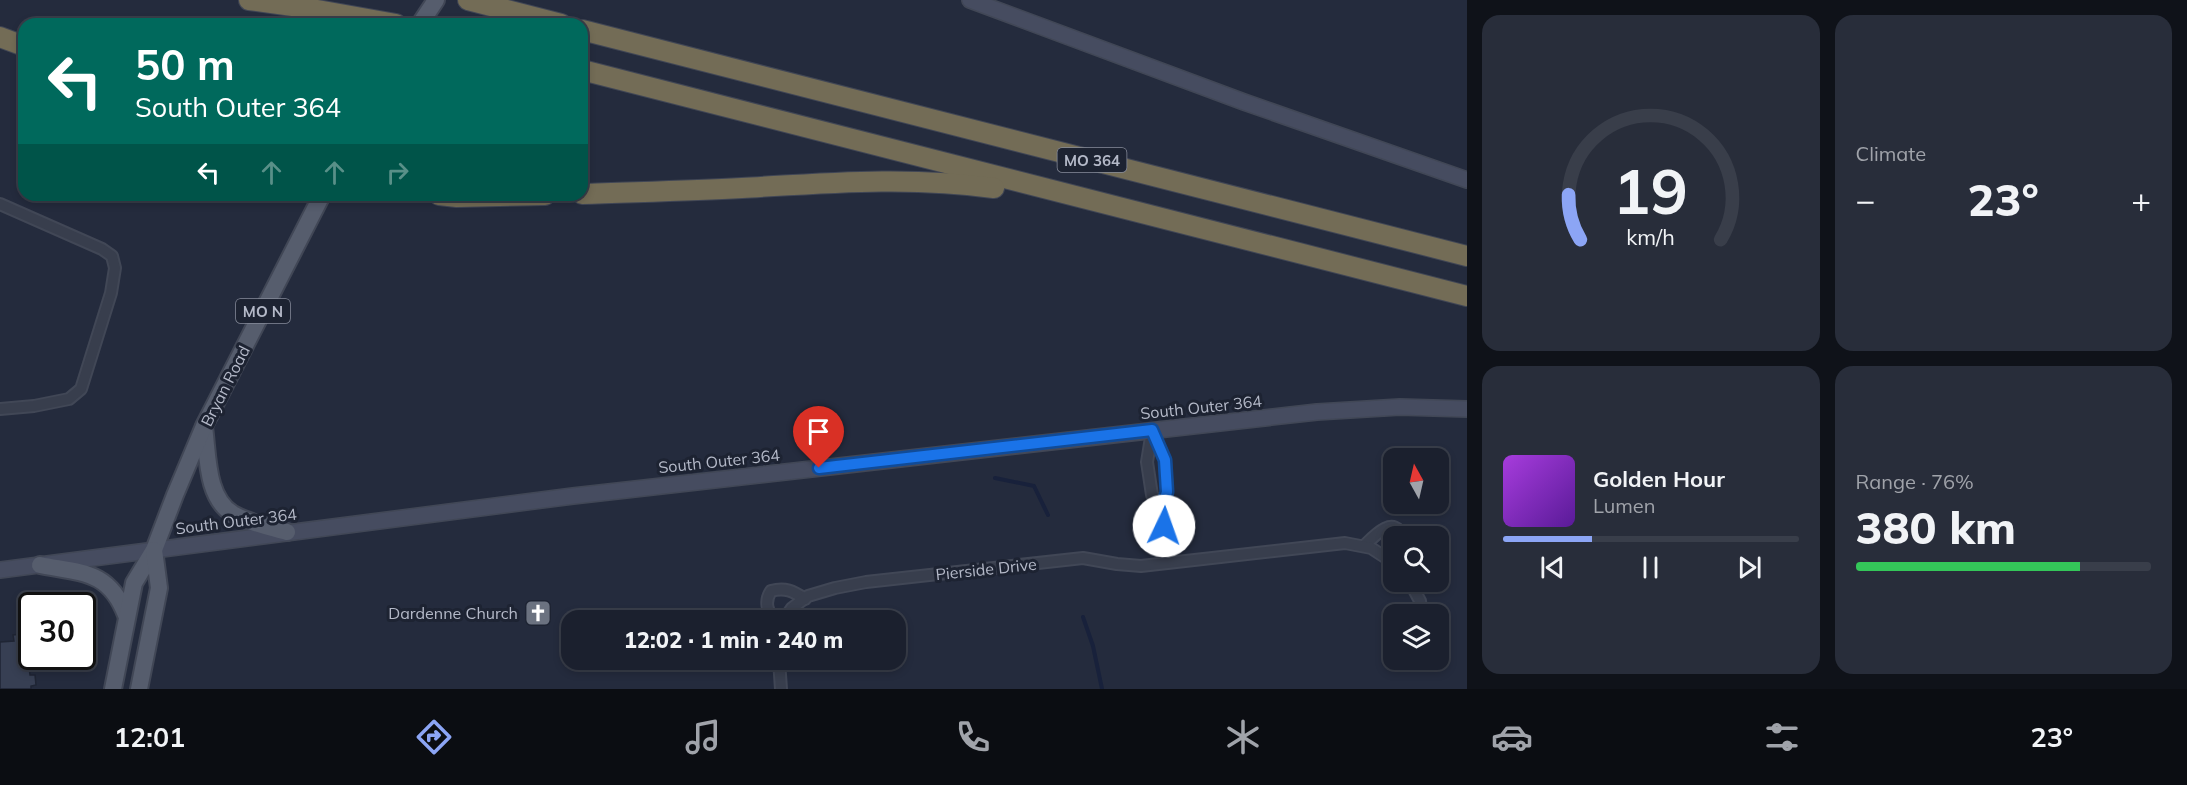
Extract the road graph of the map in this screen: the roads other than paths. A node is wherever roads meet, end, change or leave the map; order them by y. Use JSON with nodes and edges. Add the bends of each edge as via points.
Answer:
{"nodes":[{"id":1,"x":249,"y":0,"type":"edge"},
{"id":2,"x":436,"y":0,"type":"edge"},
{"id":3,"x":468,"y":0,"type":"edge"},
{"id":4,"x":481,"y":0,"type":"edge"},
{"id":5,"x":970,"y":0,"type":"edge"},
{"id":6,"x":510,"y":10,"type":"junction"},
{"id":7,"x":362,"y":18,"type":"edge"},
{"id":8,"x":424,"y":18,"type":"edge"},
{"id":9,"x":539,"y":18,"type":"edge"},
{"id":10,"x":588,"y":32,"type":"edge"},
{"id":11,"x":0,"y":36,"type":"edge"},
{"id":12,"x":18,"y":44,"type":"edge"},
{"id":13,"x":588,"y":72,"type":"edge"},
{"id":14,"x":1467,"y":180,"type":"edge"},
{"id":15,"x":588,"y":194,"type":"edge"},
{"id":16,"x":1080,"y":198,"type":"junction"},
{"id":17,"x":319,"y":201,"type":"edge"},
{"id":18,"x":0,"y":204,"type":"edge"},
{"id":19,"x":1467,"y":256,"type":"edge"},
{"id":20,"x":1467,"y":296,"type":"edge"},
{"id":21,"x":0,"y":409,"type":"edge"},
{"id":22,"x":1467,"y":409,"type":"edge"},
{"id":23,"x":204,"y":426,"type":"junction"},
{"id":24,"x":1152,"y":430,"type":"junction"},
{"id":25,"x":1163,"y":507,"type":"junction"},
{"id":26,"x":1383,"y":528,"type":"edge"},
{"id":27,"x":287,"y":532,"type":"junction"},
{"id":28,"x":1364,"y":546,"type":"junction"},
{"id":29,"x":154,"y":549,"type":"junction"},
{"id":30,"x":1383,"y":557,"type":"edge"},
{"id":31,"x":1169,"y":561,"type":"junction"},
{"id":32,"x":40,"y":565,"type":"junction"},
{"id":33,"x":0,"y":570,"type":"edge"},
{"id":34,"x":805,"y":599,"type":"junction"},
{"id":35,"x":769,"y":610,"type":"edge"},
{"id":36,"x":791,"y":610,"type":"edge"},
{"id":37,"x":126,"y":615,"type":"junction"},
{"id":38,"x":780,"y":670,"type":"edge"},
{"id":39,"x":113,"y":689,"type":"edge"},
{"id":40,"x":139,"y":689,"type":"edge"},
{"id":41,"x":781,"y":689,"type":"edge"}],
"edges":[{"from":1,"to":7,"type":"highway"},
{"from":2,"to":8,"type":"main road"},
{"from":3,"to":6,"type":"highway"},
{"from":4,"to":6,"type":"highway"},
{"from":5,"to":14,"type":"street"},
{"from":6,"to":9,"type":"highway"},
{"from":10,"to":19,"type":"highway","number":"MO 364"},
{"from":11,"to":12,"type":"highway"},
{"from":13,"to":16,"type":"highway","number":"MO 364"},
{"from":15,"to":16,"type":"highway","via":[[905,180]]},
{"from":16,"to":20,"type":"highway","number":"MO 364"},
{"from":17,"to":23,"type":"main road","name":"Bryan Road","number":"MO N"},
{"from":18,"to":21,"type":"street","via":[[102,249],[112,256],[115,268],[81,389],[69,399]]},
{"from":22,"to":24,"type":"street","name":"South Outer 364","via":[[1400,407],[1317,412]]},
{"from":23,"to":27,"type":"main road","via":[[210,472],[222,506],[248,520]]},
{"from":23,"to":29,"type":"main road","name":"Bryan Road","number":"MO N"},
{"from":24,"to":25,"type":"street","via":[[1165,460],[1167,492]]},
{"from":24,"to":25,"type":"street","via":[[1147,462],[1152,495]]},
{"from":24,"to":27,"type":"street","name":"South Outer 364"},
{"from":25,"to":31,"type":"street"},
{"from":26,"to":28,"type":"street"},
{"from":27,"to":29,"type":"street","name":"South Outer 364"},
{"from":28,"to":30,"type":"street","name":"Pierside Drive"},
{"from":28,"to":31,"type":"street","name":"Pierside Drive","via":[[1345,543]]},
{"from":29,"to":32,"type":"street","name":"South Outer 364"},
{"from":29,"to":37,"type":"main road","name":"Bryan Road","via":[[134,583]]},
{"from":29,"to":40,"type":"main road","via":[[159,588]]},
{"from":31,"to":34,"type":"street","name":"Pierside Drive","via":[[1141,566],[1083,558],[866,582]]},
{"from":32,"to":33,"type":"street","name":"South Outer 364"},
{"from":32,"to":37,"type":"main road","via":[[104,582],[115,591]]},
{"from":34,"to":35,"type":"street","via":[[780,588],[766,598]]},
{"from":34,"to":36,"type":"street","name":"Pierside Drive"},
{"from":37,"to":39,"type":"main road","name":"Bryan Road"},
{"from":38,"to":41,"type":"street"}]}
